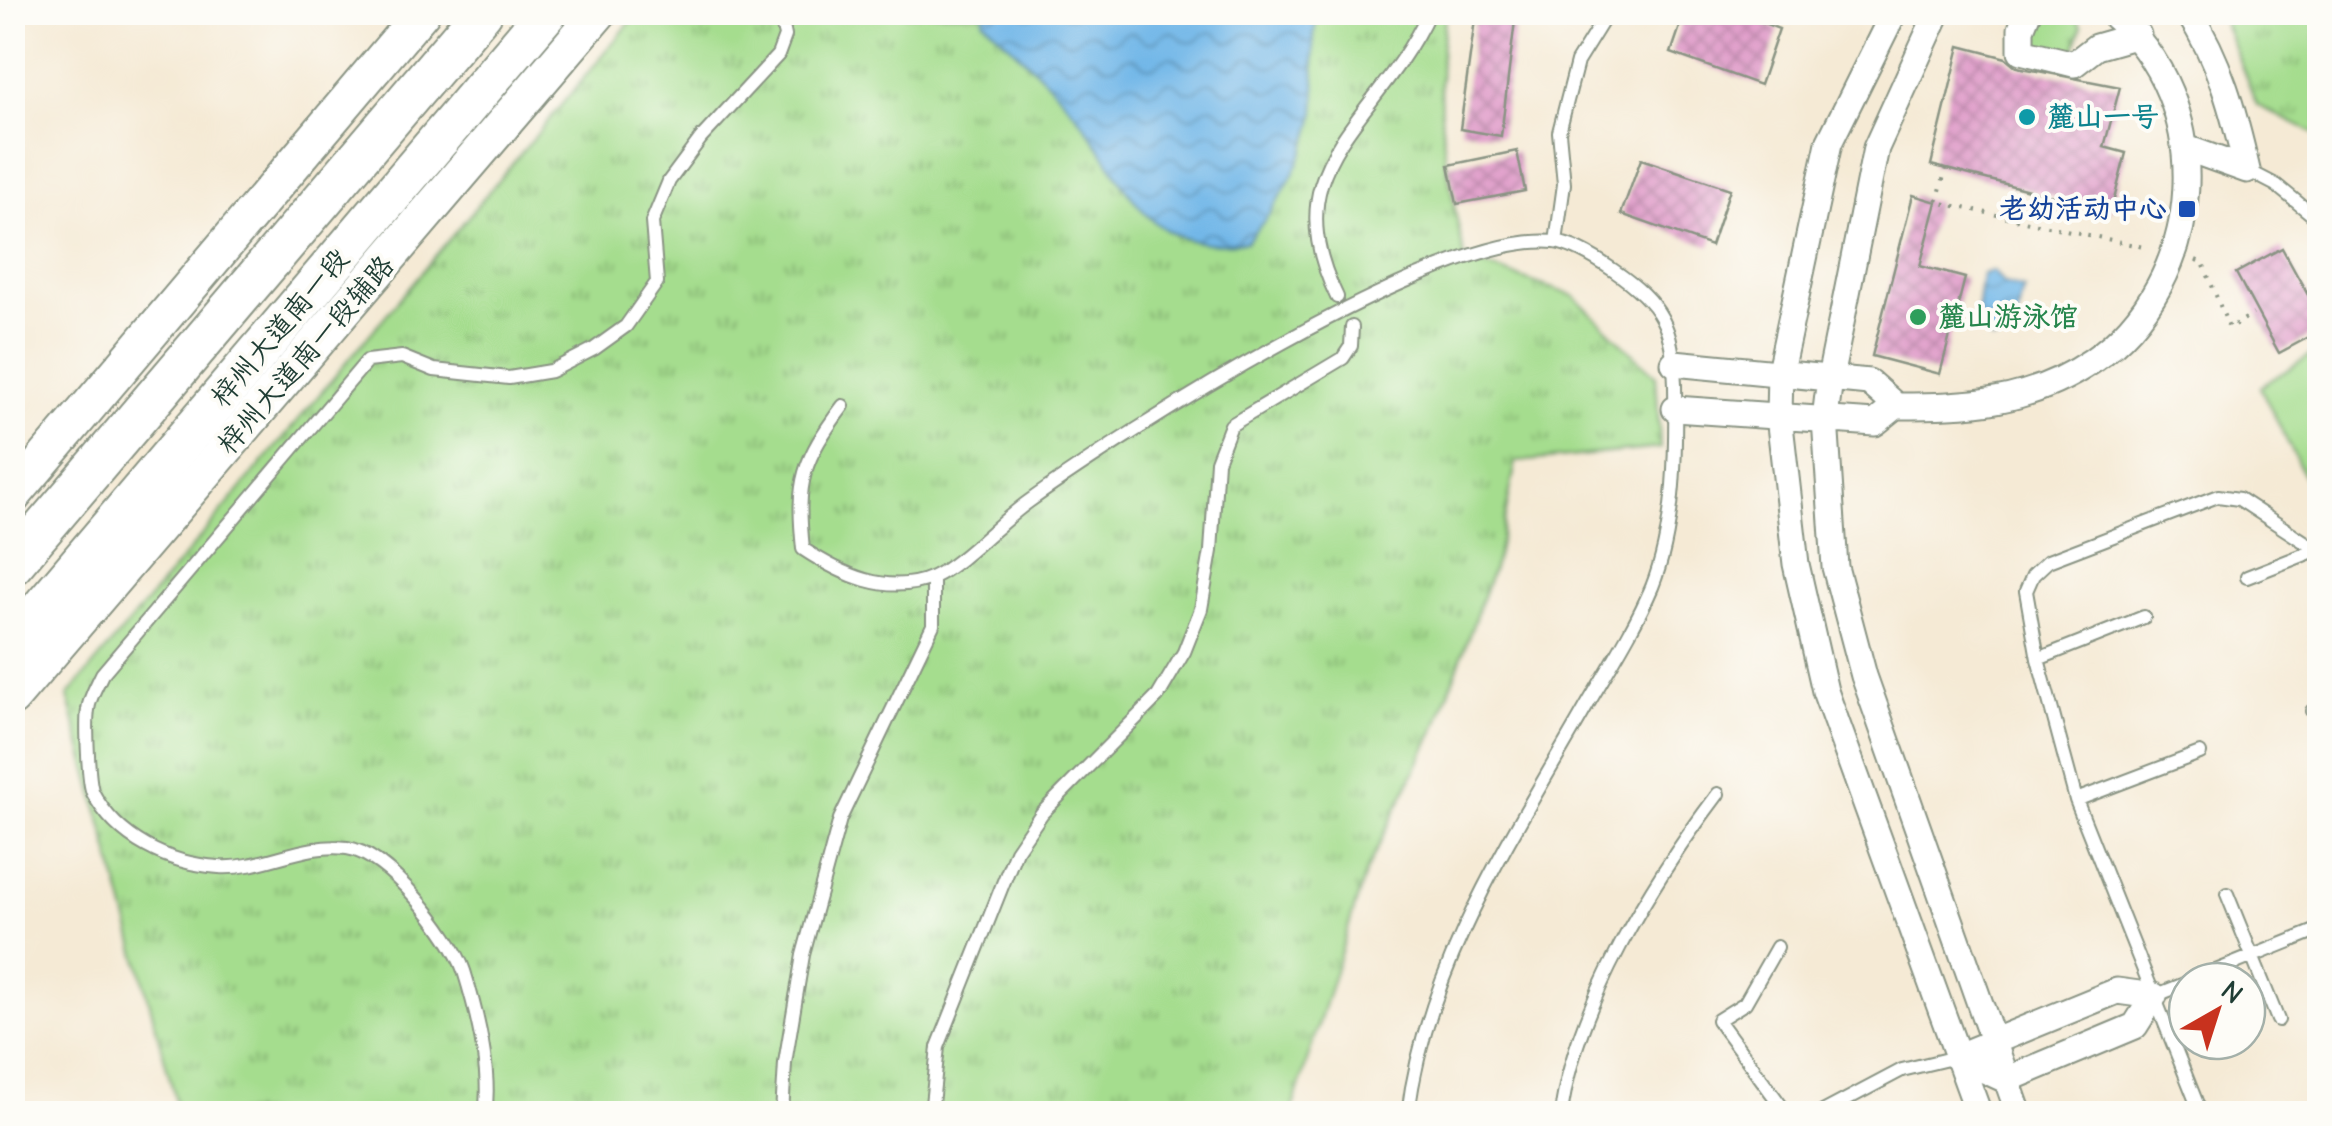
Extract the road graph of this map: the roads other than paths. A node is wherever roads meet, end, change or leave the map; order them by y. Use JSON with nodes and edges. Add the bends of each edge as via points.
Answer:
{"nodes":[{"id":1,"x":422,"y":12,"type":"edge"},
{"id":2,"x":482,"y":12,"type":"edge"},
{"id":3,"x":548,"y":12,"type":"edge"},
{"id":4,"x":599,"y":12,"type":"edge"},
{"id":5,"x":780,"y":12,"type":"edge"},
{"id":6,"x":1428,"y":12,"type":"edge"},
{"id":7,"x":1608,"y":12,"type":"edge"},
{"id":8,"x":1894,"y":12,"type":"edge"},
{"id":9,"x":1938,"y":12,"type":"edge"},
{"id":10,"x":2028,"y":12,"type":"edge"},
{"id":11,"x":2110,"y":12,"type":"edge"},
{"id":12,"x":2188,"y":12,"type":"edge"},
{"id":13,"x":2138,"y":35,"type":"junction"},
{"id":14,"x":2186,"y":148,"type":"junction"},
{"id":15,"x":2247,"y":170,"type":"junction"},
{"id":16,"x":2320,"y":221,"type":"edge"},
{"id":17,"x":1556,"y":242,"type":"junction"},
{"id":18,"x":1337,"y":297,"type":"dead end"},
{"id":19,"x":232,"y":303,"type":"junction"},
{"id":20,"x":1352,"y":327,"type":"dead end"},
{"id":21,"x":1674,"y":363,"type":"junction"},
{"id":22,"x":1780,"y":371,"type":"junction"},
{"id":23,"x":1830,"y":378,"type":"junction"},
{"id":24,"x":843,"y":406,"type":"dead end"},
{"id":25,"x":1896,"y":406,"type":"junction"},
{"id":26,"x":1676,"y":409,"type":"junction"},
{"id":27,"x":1779,"y":416,"type":"junction"},
{"id":28,"x":1825,"y":419,"type":"junction"},
{"id":29,"x":12,"y":497,"type":"edge"},
{"id":30,"x":12,"y":513,"type":"edge"},
{"id":31,"x":2318,"y":551,"type":"edge"},
{"id":32,"x":12,"y":565,"type":"edge"},
{"id":33,"x":933,"y":577,"type":"junction"},
{"id":34,"x":2247,"y":577,"type":"dead end"},
{"id":35,"x":2144,"y":617,"type":"dead end"},
{"id":36,"x":12,"y":643,"type":"edge"},
{"id":37,"x":2038,"y":659,"type":"junction"},
{"id":38,"x":12,"y":698,"type":"edge"},
{"id":39,"x":2200,"y":753,"type":"dead end"},
{"id":40,"x":1718,"y":794,"type":"dead end"},
{"id":41,"x":2076,"y":800,"type":"junction"},
{"id":42,"x":2227,"y":894,"type":"dead end"},
{"id":43,"x":2320,"y":929,"type":"edge"},
{"id":44,"x":1777,"y":947,"type":"dead end"},
{"id":45,"x":2252,"y":956,"type":"junction"},
{"id":46,"x":2240,"y":961,"type":"edge"},
{"id":47,"x":2167,"y":991,"type":"edge"},
{"id":48,"x":2154,"y":996,"type":"junction"},
{"id":49,"x":2278,"y":1020,"type":"dead end"},
{"id":50,"x":1991,"y":1043,"type":"junction"},
{"id":51,"x":1956,"y":1057,"type":"junction"},
{"id":52,"x":2006,"y":1080,"type":"junction"},
{"id":53,"x":485,"y":1114,"type":"edge"},
{"id":54,"x":782,"y":1114,"type":"edge"},
{"id":55,"x":930,"y":1114,"type":"edge"},
{"id":56,"x":1408,"y":1114,"type":"edge"},
{"id":57,"x":1560,"y":1114,"type":"edge"},
{"id":58,"x":1786,"y":1114,"type":"edge"},
{"id":59,"x":1819,"y":1114,"type":"edge"},
{"id":60,"x":1979,"y":1114,"type":"edge"},
{"id":61,"x":2019,"y":1114,"type":"edge"},
{"id":62,"x":2201,"y":1114,"type":"edge"}],
"edges":[{"from":1,"to":29,"type":"main road"},
{"from":2,"to":19,"type":"highway","name":"梓州大道南一段"},
{"from":3,"to":36,"type":"highway","name":"梓州大道南一段"},
{"from":4,"to":38,"type":"main road","name":"梓州大道南一段辅路"},
{"from":5,"to":53,"type":"lane","via":[[785,36],[778,55],[669,182],[652,222],[657,282],[626,326],[551,371],[510,378],[434,370],[402,357],[367,361],[102,674],[88,709],[91,792],[134,840],[174,860],[222,868],[316,848],[349,848],[376,858],[400,878],[463,968],[489,1088]]},
{"from":6,"to":18,"type":"lane","via":[[1413,47],[1328,162],[1314,199],[1313,228]]},
{"from":7,"to":17,"type":"lane","via":[[1577,62],[1559,132],[1564,184]]},
{"from":8,"to":22,"type":"street","via":[[1829,143]]},
{"from":9,"to":23,"type":"street","via":[[1876,148]]},
{"from":10,"to":13,"type":"street","via":[[2021,51],[2074,64],[2096,47]]},
{"from":11,"to":13,"type":"street"},
{"from":12,"to":15,"type":"street","via":[[2208,42]]},
{"from":13,"to":14,"type":"street"},
{"from":14,"to":15,"type":"street"},
{"from":14,"to":25,"type":"street","via":[[2187,208],[2176,254],[2128,330],[2077,369],[2000,403]]},
{"from":15,"to":16,"type":"lane"},
{"from":17,"to":21,"type":"lane","via":[[1628,281],[1666,318]]},
{"from":17,"to":33,"type":"lane","via":[[1511,246],[1425,275],[1200,388],[1024,504]]},
{"from":19,"to":30,"type":"main road"},
{"from":19,"to":32,"type":"highway","name":"梓州大道南一段"},
{"from":20,"to":55,"type":"lane","via":[[1344,358],[1231,424],[1217,461],[1202,608],[1184,652],[1158,696],[1042,813],[1016,851],[938,1046]]},
{"from":21,"to":22,"type":"street"},
{"from":21,"to":26,"type":"lane"},
{"from":22,"to":23,"type":"street"},
{"from":22,"to":27,"type":"street"},
{"from":23,"to":25,"type":"street","via":[[1868,382]]},
{"from":23,"to":28,"type":"street"},
{"from":24,"to":33,"type":"lane","via":[[812,448],[798,499],[804,549],[836,570],[882,585]]},
{"from":25,"to":28,"type":"street","via":[[1874,423]]},
{"from":26,"to":27,"type":"street"},
{"from":26,"to":56,"type":"lane","via":[[1668,523],[1653,583],[1483,889],[1428,1023]]},
{"from":27,"to":28,"type":"street"},
{"from":27,"to":51,"type":"street","via":[[1796,564],[1825,692]]},
{"from":28,"to":50,"type":"street","via":[[1840,586],[1864,676]]},
{"from":31,"to":34,"type":"lane"},
{"from":31,"to":37,"type":"lane","via":[[2238,500],[2218,496],[2048,561],[2026,591]]},
{"from":33,"to":54,"type":"lane","via":[[933,625],[840,820],[803,955]]},
{"from":35,"to":37,"type":"lane"},
{"from":37,"to":41,"type":"lane"},
{"from":39,"to":41,"type":"lane"},
{"from":40,"to":57,"type":"lane","via":[[1680,844],[1593,1004]]},
{"from":41,"to":48,"type":"lane"},
{"from":42,"to":45,"type":"lane"},
{"from":43,"to":45,"type":"lane"},
{"from":44,"to":58,"type":"lane","via":[[1745,1003],[1718,1020]]},
{"from":45,"to":46,"type":"lane"},
{"from":45,"to":49,"type":"lane"},
{"from":47,"to":48,"type":"lane"},
{"from":48,"to":50,"type":"street","via":[[2117,991]]},
{"from":48,"to":52,"type":"street","via":[[2135,1026]]},
{"from":48,"to":62,"type":"lane"},
{"from":50,"to":51,"type":"street"},
{"from":50,"to":52,"type":"street"},
{"from":51,"to":52,"type":"street"},
{"from":51,"to":59,"type":"lane","via":[[1902,1070]]},
{"from":51,"to":60,"type":"street"},
{"from":52,"to":61,"type":"street"}]}
